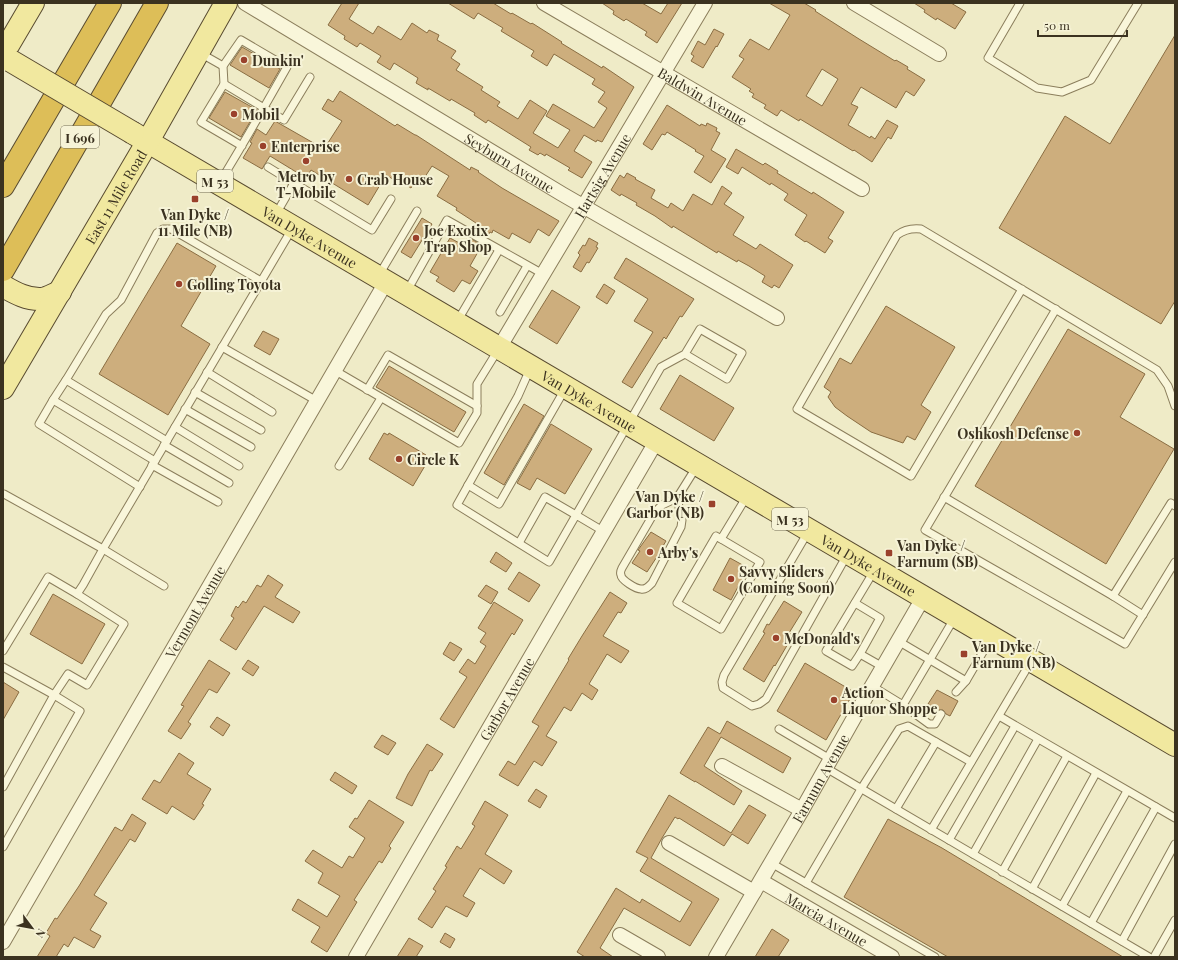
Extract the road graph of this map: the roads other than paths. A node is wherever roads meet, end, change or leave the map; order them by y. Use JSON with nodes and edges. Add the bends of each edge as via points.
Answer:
{"nodes":[{"id":1,"x":33,"y":3,"type":"edge"},
{"id":2,"x":110,"y":3,"type":"edge"},
{"id":3,"x":157,"y":3,"type":"edge"},
{"id":4,"x":226,"y":3,"type":"edge"},
{"id":5,"x":245,"y":3,"type":"edge"},
{"id":6,"x":544,"y":3,"type":"edge"},
{"id":7,"x":704,"y":3,"type":"edge"},
{"id":8,"x":854,"y":3,"type":"edge"},
{"id":9,"x":1020,"y":3,"type":"edge"},
{"id":10,"x":1138,"y":3,"type":"edge"},
{"id":11,"x":198,"y":52,"type":"junction"},
{"id":12,"x":939,"y":54,"type":"dead end"},
{"id":13,"x":6,"y":57,"type":"edge"},
{"id":14,"x":223,"y":66,"type":"junction"},
{"id":15,"x":663,"y":73,"type":"junction"},
{"id":16,"x":310,"y":76,"type":"dead end"},
{"id":17,"x":224,"y":84,"type":"junction"},
{"id":18,"x":264,"y":108,"type":"junction"},
{"id":19,"x":141,"y":137,"type":"junction"},
{"id":20,"x":242,"y":146,"type":"junction"},
{"id":21,"x":268,"y":167,"type":"dead end"},
{"id":22,"x":219,"y":183,"type":"junction"},
{"id":23,"x":294,"y":183,"type":"junction"},
{"id":24,"x":3,"y":186,"type":"edge"},
{"id":25,"x":862,"y":189,"type":"dead end"},
{"id":26,"x":391,"y":199,"type":"dead end"},
{"id":27,"x":584,"y":206,"type":"junction"},
{"id":28,"x":417,"y":211,"type":"dead end"},
{"id":29,"x":274,"y":216,"type":"junction"},
{"id":30,"x":293,"y":227,"type":"junction"},
{"id":31,"x":500,"y":250,"type":"junction"},
{"id":32,"x":527,"y":266,"type":"junction"},
{"id":33,"x":3,"y":270,"type":"edge"},
{"id":34,"x":543,"y":274,"type":"junction"},
{"id":35,"x":382,"y":279,"type":"junction"},
{"id":36,"x":261,"y":281,"type":"junction"},
{"id":37,"x":3,"y":286,"type":"edge"},
{"id":38,"x":1022,"y":289,"type":"junction"},
{"id":39,"x":406,"y":293,"type":"junction"},
{"id":40,"x":51,"y":296,"type":"junction"},
{"id":41,"x":1056,"y":309,"type":"junction"},
{"id":42,"x":500,"y":312,"type":"dead end"},
{"id":43,"x":777,"y":318,"type":"dead end"},
{"id":44,"x":456,"y":323,"type":"junction"},
{"id":45,"x":222,"y":347,"type":"junction"},
{"id":46,"x":499,"y":348,"type":"junction"},
{"id":47,"x":685,"y":354,"type":"junction"},
{"id":48,"x":531,"y":367,"type":"junction"},
{"id":49,"x":334,"y":370,"type":"junction"},
{"id":50,"x":207,"y":372,"type":"junction"},
{"id":51,"x":66,"y":380,"type":"junction"},
{"id":52,"x":3,"y":388,"type":"edge"},
{"id":53,"x":567,"y":388,"type":"junction"},
{"id":54,"x":367,"y":390,"type":"junction"},
{"id":55,"x":196,"y":392,"type":"junction"},
{"id":56,"x":381,"y":398,"type":"junction"},
{"id":57,"x":53,"y":400,"type":"junction"},
{"id":58,"x":316,"y":401,"type":"junction"},
{"id":59,"x":477,"y":406,"type":"junction"},
{"id":60,"x":1175,"y":406,"type":"edge"},
{"id":61,"x":185,"y":409,"type":"junction"},
{"id":62,"x":272,"y":412,"type":"dead end"},
{"id":63,"x":629,"y":423,"type":"junction"},
{"id":64,"x":175,"y":427,"type":"junction"},
{"id":65,"x":261,"y":430,"type":"dead end"},
{"id":66,"x":657,"y":440,"type":"junction"},
{"id":67,"x":166,"y":443,"type":"junction"},
{"id":68,"x":251,"y":448,"type":"dead end"},
{"id":69,"x":154,"y":463,"type":"junction"},
{"id":70,"x":698,"y":464,"type":"junction"},
{"id":71,"x":239,"y":466,"type":"dead end"},
{"id":72,"x":339,"y":466,"type":"dead end"},
{"id":73,"x":229,"y":483,"type":"dead end"},
{"id":74,"x":468,"y":485,"type":"junction"},
{"id":75,"x":140,"y":487,"type":"junction"},
{"id":76,"x":4,"y":494,"type":"dead end"},
{"id":77,"x":748,"y":494,"type":"junction"},
{"id":78,"x":944,"y":497,"type":"junction"},
{"id":79,"x":677,"y":498,"type":"junction"},
{"id":80,"x":218,"y":502,"type":"dead end"},
{"id":81,"x":1174,"y":502,"type":"edge"},
{"id":82,"x":576,"y":516,"type":"junction"},
{"id":83,"x":809,"y":530,"type":"junction"},
{"id":84,"x":603,"y":531,"type":"junction"},
{"id":85,"x":721,"y":539,"type":"junction"},
{"id":86,"x":519,"y":543,"type":"junction"},
{"id":87,"x":103,"y":549,"type":"junction"},
{"id":88,"x":848,"y":553,"type":"junction"},
{"id":89,"x":1175,"y":562,"type":"edge"},
{"id":90,"x":875,"y":569,"type":"junction"},
{"id":91,"x":164,"y":586,"type":"dead end"},
{"id":92,"x":77,"y":594,"type":"junction"},
{"id":93,"x":1113,"y":596,"type":"junction"},
{"id":94,"x":923,"y":598,"type":"junction"},
{"id":95,"x":855,"y":603,"type":"junction"},
{"id":96,"x":1143,"y":615,"type":"junction"},
{"id":97,"x":956,"y":617,"type":"junction"},
{"id":98,"x":991,"y":638,"type":"junction"},
{"id":99,"x":898,"y":641,"type":"junction"},
{"id":100,"x":3,"y":651,"type":"edge"},
{"id":101,"x":860,"y":654,"type":"junction"},
{"id":102,"x":930,"y":660,"type":"junction"},
{"id":103,"x":1031,"y":661,"type":"junction"},
{"id":104,"x":3,"y":667,"type":"edge"},
{"id":105,"x":883,"y":667,"type":"junction"},
{"id":106,"x":966,"y":681,"type":"junction"},
{"id":107,"x":872,"y":686,"type":"junction"},
{"id":108,"x":956,"y":692,"type":"dead end"},
{"id":109,"x":54,"y":695,"type":"junction"},
{"id":110,"x":904,"y":705,"type":"junction"},
{"id":111,"x":941,"y":714,"type":"dead end"},
{"id":112,"x":999,"y":716,"type":"junction"},
{"id":113,"x":1015,"y":726,"type":"junction"},
{"id":114,"x":779,"y":729,"type":"dead end"},
{"id":115,"x":1038,"y":739,"type":"junction"},
{"id":116,"x":936,"y":742,"type":"junction"},
{"id":117,"x":1175,"y":745,"type":"edge"},
{"id":118,"x":1067,"y":756,"type":"junction"},
{"id":119,"x":971,"y":762,"type":"junction"},
{"id":120,"x":828,"y":764,"type":"junction"},
{"id":121,"x":722,"y":766,"type":"dead end"},
{"id":122,"x":1096,"y":773,"type":"junction"},
{"id":123,"x":3,"y":787,"type":"edge"},
{"id":124,"x":861,"y":789,"type":"junction"},
{"id":125,"x":1127,"y":790,"type":"junction"},
{"id":126,"x":1156,"y":807,"type":"junction"},
{"id":127,"x":896,"y":809,"type":"junction"},
{"id":128,"x":802,"y":810,"type":"junction"},
{"id":129,"x":1175,"y":818,"type":"edge"},
{"id":130,"x":931,"y":830,"type":"junction"},
{"id":131,"x":949,"y":840,"type":"junction"},
{"id":132,"x":669,"y":843,"type":"dead end"},
{"id":133,"x":1175,"y":844,"type":"edge"},
{"id":134,"x":3,"y":847,"type":"edge"},
{"id":135,"x":973,"y":854,"type":"junction"},
{"id":136,"x":771,"y":863,"type":"junction"},
{"id":137,"x":1002,"y":872,"type":"junction"},
{"id":138,"x":806,"y":883,"type":"junction"},
{"id":139,"x":757,"y":887,"type":"junction"},
{"id":140,"x":1032,"y":889,"type":"junction"},
{"id":141,"x":1062,"y":906,"type":"junction"},
{"id":142,"x":1175,"y":920,"type":"edge"},
{"id":143,"x":1091,"y":923,"type":"junction"},
{"id":144,"x":620,"y":935,"type":"dead end"},
{"id":145,"x":3,"y":942,"type":"edge"},
{"id":146,"x":1122,"y":942,"type":"junction"},
{"id":147,"x":356,"y":957,"type":"edge"},
{"id":148,"x":658,"y":957,"type":"edge"},
{"id":149,"x":716,"y":957,"type":"edge"},
{"id":150,"x":892,"y":957,"type":"edge"},
{"id":151,"x":935,"y":957,"type":"edge"},
{"id":152,"x":1149,"y":957,"type":"edge"},
{"id":153,"x":1154,"y":957,"type":"edge"}],
"edges":[{"from":1,"to":13,"type":"main road"},
{"from":2,"to":24,"type":"highway","number":"I 696"},
{"from":3,"to":33,"type":"highway","number":"I 696"},
{"from":4,"to":11,"type":"main road","name":"East 11 Mile Road"},
{"from":5,"to":27,"type":"street","name":"Seyburn Avenue"},
{"from":6,"to":15,"type":"street","name":"Baldwin Avenue"},
{"from":7,"to":15,"type":"street","name":"Hartsig Avenue"},
{"from":8,"to":12,"type":"street"},
{"from":9,"to":10,"type":"lane","via":[[988,58],[1037,88],[1062,92],[1091,80]]},
{"from":11,"to":14,"type":"lane"},
{"from":11,"to":19,"type":"main road","name":"East 11 Mile Road"},
{"from":13,"to":19,"type":"main road","name":"Van Dyke Avenue","number":"M 53","bridge":true},
{"from":14,"to":17,"type":"lane"},
{"from":14,"to":18,"type":"lane","via":[[241,40],[288,67]]},
{"from":15,"to":25,"type":"street","name":"Baldwin Avenue"},
{"from":15,"to":27,"type":"street","name":"Hartsig Avenue"},
{"from":16,"to":18,"type":"lane","via":[[284,120]]},
{"from":17,"to":18,"type":"lane","via":[[231,92],[255,106]]},
{"from":17,"to":20,"type":"lane","via":[[202,122],[220,128],[236,138]]},
{"from":18,"to":20,"type":"lane"},
{"from":19,"to":22,"type":"main road","name":"Van Dyke Avenue","number":"M 53"},
{"from":19,"to":40,"type":"main road","name":"East 11 Mile Road"},
{"from":20,"to":22,"type":"lane"},
{"from":21,"to":23,"type":"lane"},
{"from":22,"to":29,"type":"main road","name":"Van Dyke Avenue","number":"M 53"},
{"from":23,"to":26,"type":"lane","via":[[372,230]]},
{"from":23,"to":29,"type":"lane"},
{"from":27,"to":34,"type":"street","name":"Hartsig Avenue"},
{"from":27,"to":43,"type":"street","name":"Seyburn Avenue"},
{"from":28,"to":35,"type":"lane"},
{"from":29,"to":30,"type":"main road","name":"Van Dyke Avenue","number":"M 53"},
{"from":30,"to":35,"type":"main road","name":"Van Dyke Avenue","number":"M 53"},
{"from":30,"to":36,"type":"lane"},
{"from":31,"to":32,"type":"lane"},
{"from":31,"to":39,"type":"lane","via":[[448,220]]},
{"from":31,"to":44,"type":"lane"},
{"from":32,"to":34,"type":"lane"},
{"from":32,"to":42,"type":"lane"},
{"from":34,"to":46,"type":"street","name":"Hartsig Avenue"},
{"from":35,"to":39,"type":"main road","name":"Van Dyke Avenue","number":"M 53"},
{"from":35,"to":49,"type":"street","name":"Vermont Avenue"},
{"from":36,"to":45,"type":"lane"},
{"from":36,"to":51,"type":"lane","via":[[171,229],[163,229],[157,233],[121,300],[106,314]]},
{"from":37,"to":40,"type":"main road","via":[[27,298]]},
{"from":38,"to":38,"type":"lane","via":[[921,229],[902,231],[897,235],[797,409],[911,476]]},
{"from":38,"to":41,"type":"lane"},
{"from":39,"to":44,"type":"main road","name":"Van Dyke Avenue","number":"M 53"},
{"from":40,"to":52,"type":"main road","name":"East 11 Mile Road"},
{"from":41,"to":60,"type":"lane","via":[[1157,370],[1168,386]]},
{"from":41,"to":78,"type":"lane"},
{"from":44,"to":46,"type":"main road","name":"Van Dyke Avenue","number":"M 53"},
{"from":45,"to":50,"type":"lane"},
{"from":45,"to":58,"type":"lane"},
{"from":46,"to":48,"type":"main road","name":"Van Dyke Avenue","number":"M 53"},
{"from":46,"to":59,"type":"lane","via":[[477,384]]},
{"from":47,"to":47,"type":"lane","via":[[727,379],[742,353],[700,330]]},
{"from":47,"to":63,"type":"lane","via":[[661,367]]},
{"from":48,"to":53,"type":"main road","name":"Van Dyke Avenue","number":"M 53"},
{"from":48,"to":74,"type":"lane","via":[[518,396]]},
{"from":49,"to":54,"type":"lane"},
{"from":49,"to":58,"type":"street","name":"Vermont Avenue"},
{"from":50,"to":55,"type":"lane"},
{"from":50,"to":62,"type":"lane"},
{"from":51,"to":57,"type":"lane"},
{"from":51,"to":67,"type":"lane"},
{"from":53,"to":63,"type":"main road","name":"Van Dyke Avenue","number":"M 53"},
{"from":53,"to":74,"type":"lane","via":[[499,504]]},
{"from":54,"to":56,"type":"lane"},
{"from":54,"to":59,"type":"lane","via":[[388,355]]},
{"from":55,"to":61,"type":"lane"},
{"from":55,"to":65,"type":"lane"},
{"from":56,"to":59,"type":"lane","via":[[459,443],[477,413]]},
{"from":56,"to":72,"type":"lane"},
{"from":57,"to":69,"type":"lane"},
{"from":57,"to":75,"type":"lane","via":[[39,424]]},
{"from":58,"to":145,"type":"street","name":"Vermont Avenue"},
{"from":61,"to":64,"type":"lane"},
{"from":61,"to":68,"type":"lane"},
{"from":63,"to":66,"type":"main road","name":"Van Dyke Avenue","number":"M 53"},
{"from":63,"to":82,"type":"lane"},
{"from":64,"to":67,"type":"lane"},
{"from":64,"to":71,"type":"lane"},
{"from":66,"to":70,"type":"main road","name":"Van Dyke Avenue","number":"M 53"},
{"from":66,"to":84,"type":"street","name":"Garbor Avenue"},
{"from":67,"to":69,"type":"lane"},
{"from":67,"to":73,"type":"lane"},
{"from":69,"to":75,"type":"lane"},
{"from":69,"to":80,"type":"lane"},
{"from":70,"to":77,"type":"main road","name":"Van Dyke Avenue","number":"M 53"},
{"from":70,"to":79,"type":"lane"},
{"from":74,"to":86,"type":"lane","via":[[457,505]]},
{"from":75,"to":87,"type":"lane"},
{"from":76,"to":87,"type":"lane"},
{"from":77,"to":83,"type":"main road","name":"Van Dyke Avenue","number":"M 53"},
{"from":77,"to":85,"type":"lane"},
{"from":78,"to":93,"type":"lane"},
{"from":78,"to":96,"type":"lane","via":[[925,530],[1126,644]]},
{"from":79,"to":79,"type":"lane","via":[[662,505],[654,513],[622,568],[623,580],[639,590],[652,583],[681,527]]},
{"from":81,"to":93,"type":"lane"},
{"from":82,"to":84,"type":"lane"},
{"from":82,"to":86,"type":"lane","via":[[549,562]]},
{"from":82,"to":86,"type":"lane","via":[[545,497]]},
{"from":83,"to":88,"type":"main road","name":"Van Dyke Avenue","number":"M 53"},
{"from":83,"to":88,"type":"lane","via":[[724,675],[723,688],[752,706],[766,699]]},
{"from":84,"to":147,"type":"street","name":"Garbor Avenue"},
{"from":85,"to":85,"type":"lane","via":[[716,536],[677,604],[721,629],[760,562]]},
{"from":87,"to":91,"type":"lane"},
{"from":87,"to":92,"type":"lane"},
{"from":88,"to":90,"type":"main road","name":"Van Dyke Avenue","number":"M 53"},
{"from":89,"to":96,"type":"lane"},
{"from":90,"to":94,"type":"main road","name":"Van Dyke Avenue","number":"M 53"},
{"from":90,"to":95,"type":"lane"},
{"from":92,"to":100,"type":"lane","via":[[48,577]]},
{"from":92,"to":109,"type":"lane","via":[[124,624],[87,685],[68,674]]},
{"from":93,"to":96,"type":"lane"},
{"from":94,"to":97,"type":"main road","name":"Van Dyke Avenue","number":"M 53"},
{"from":94,"to":99,"type":"street","name":"Farnum Avenue"},
{"from":95,"to":101,"type":"lane","via":[[880,618]]},
{"from":95,"to":101,"type":"lane","via":[[826,651],[852,666]]},
{"from":97,"to":98,"type":"main road","name":"Van Dyke Avenue","number":"M 53"},
{"from":97,"to":102,"type":"lane"},
{"from":98,"to":103,"type":"main road","name":"Van Dyke Avenue","number":"M 53"},
{"from":98,"to":106,"type":"lane"},
{"from":99,"to":102,"type":"lane"},
{"from":99,"to":105,"type":"street","name":"Farnum Avenue"},
{"from":101,"to":105,"type":"lane"},
{"from":102,"to":106,"type":"lane"},
{"from":102,"to":110,"type":"lane"},
{"from":103,"to":112,"type":"lane"},
{"from":103,"to":117,"type":"main road","name":"Van Dyke Avenue","number":"M 53"},
{"from":104,"to":109,"type":"lane"},
{"from":105,"to":107,"type":"street","name":"Farnum Avenue"},
{"from":106,"to":108,"type":"lane"},
{"from":107,"to":110,"type":"lane"},
{"from":107,"to":120,"type":"street","name":"Farnum Avenue"},
{"from":109,"to":123,"type":"lane"},
{"from":109,"to":134,"type":"lane","via":[[80,711]]},
{"from":110,"to":111,"type":"lane","via":[[929,724],[935,724]]},
{"from":112,"to":113,"type":"lane"},
{"from":112,"to":119,"type":"lane"},
{"from":113,"to":115,"type":"lane"},
{"from":113,"to":131,"type":"lane"},
{"from":114,"to":120,"type":"lane"},
{"from":115,"to":118,"type":"lane"},
{"from":115,"to":135,"type":"lane"},
{"from":116,"to":119,"type":"lane"},
{"from":116,"to":124,"type":"lane","via":[[908,726],[899,729]]},
{"from":116,"to":127,"type":"lane"},
{"from":118,"to":122,"type":"lane"},
{"from":118,"to":137,"type":"lane"},
{"from":119,"to":130,"type":"lane"},
{"from":120,"to":124,"type":"lane"},
{"from":120,"to":128,"type":"street","name":"Farnum Avenue"},
{"from":121,"to":128,"type":"street"},
{"from":122,"to":125,"type":"lane"},
{"from":122,"to":140,"type":"lane"},
{"from":124,"to":127,"type":"lane"},
{"from":124,"to":138,"type":"lane"},
{"from":125,"to":126,"type":"lane"},
{"from":125,"to":141,"type":"lane"},
{"from":126,"to":129,"type":"lane"},
{"from":126,"to":143,"type":"lane"},
{"from":127,"to":130,"type":"lane"},
{"from":128,"to":136,"type":"street","name":"Farnum Avenue"},
{"from":130,"to":131,"type":"lane"},
{"from":131,"to":135,"type":"lane"},
{"from":132,"to":139,"type":"street","name":"Marcia Avenue"},
{"from":133,"to":146,"type":"lane"},
{"from":135,"to":137,"type":"lane"},
{"from":136,"to":138,"type":"lane"},
{"from":136,"to":139,"type":"street","name":"Farnum Avenue"},
{"from":137,"to":140,"type":"lane"},
{"from":138,"to":151,"type":"lane"},
{"from":139,"to":149,"type":"street","name":"Farnum Avenue"},
{"from":139,"to":150,"type":"street","name":"Marcia Avenue"},
{"from":140,"to":141,"type":"lane"},
{"from":141,"to":143,"type":"lane"},
{"from":142,"to":153,"type":"lane"},
{"from":143,"to":146,"type":"lane"},
{"from":144,"to":148,"type":"street"},
{"from":146,"to":152,"type":"lane"}]}
